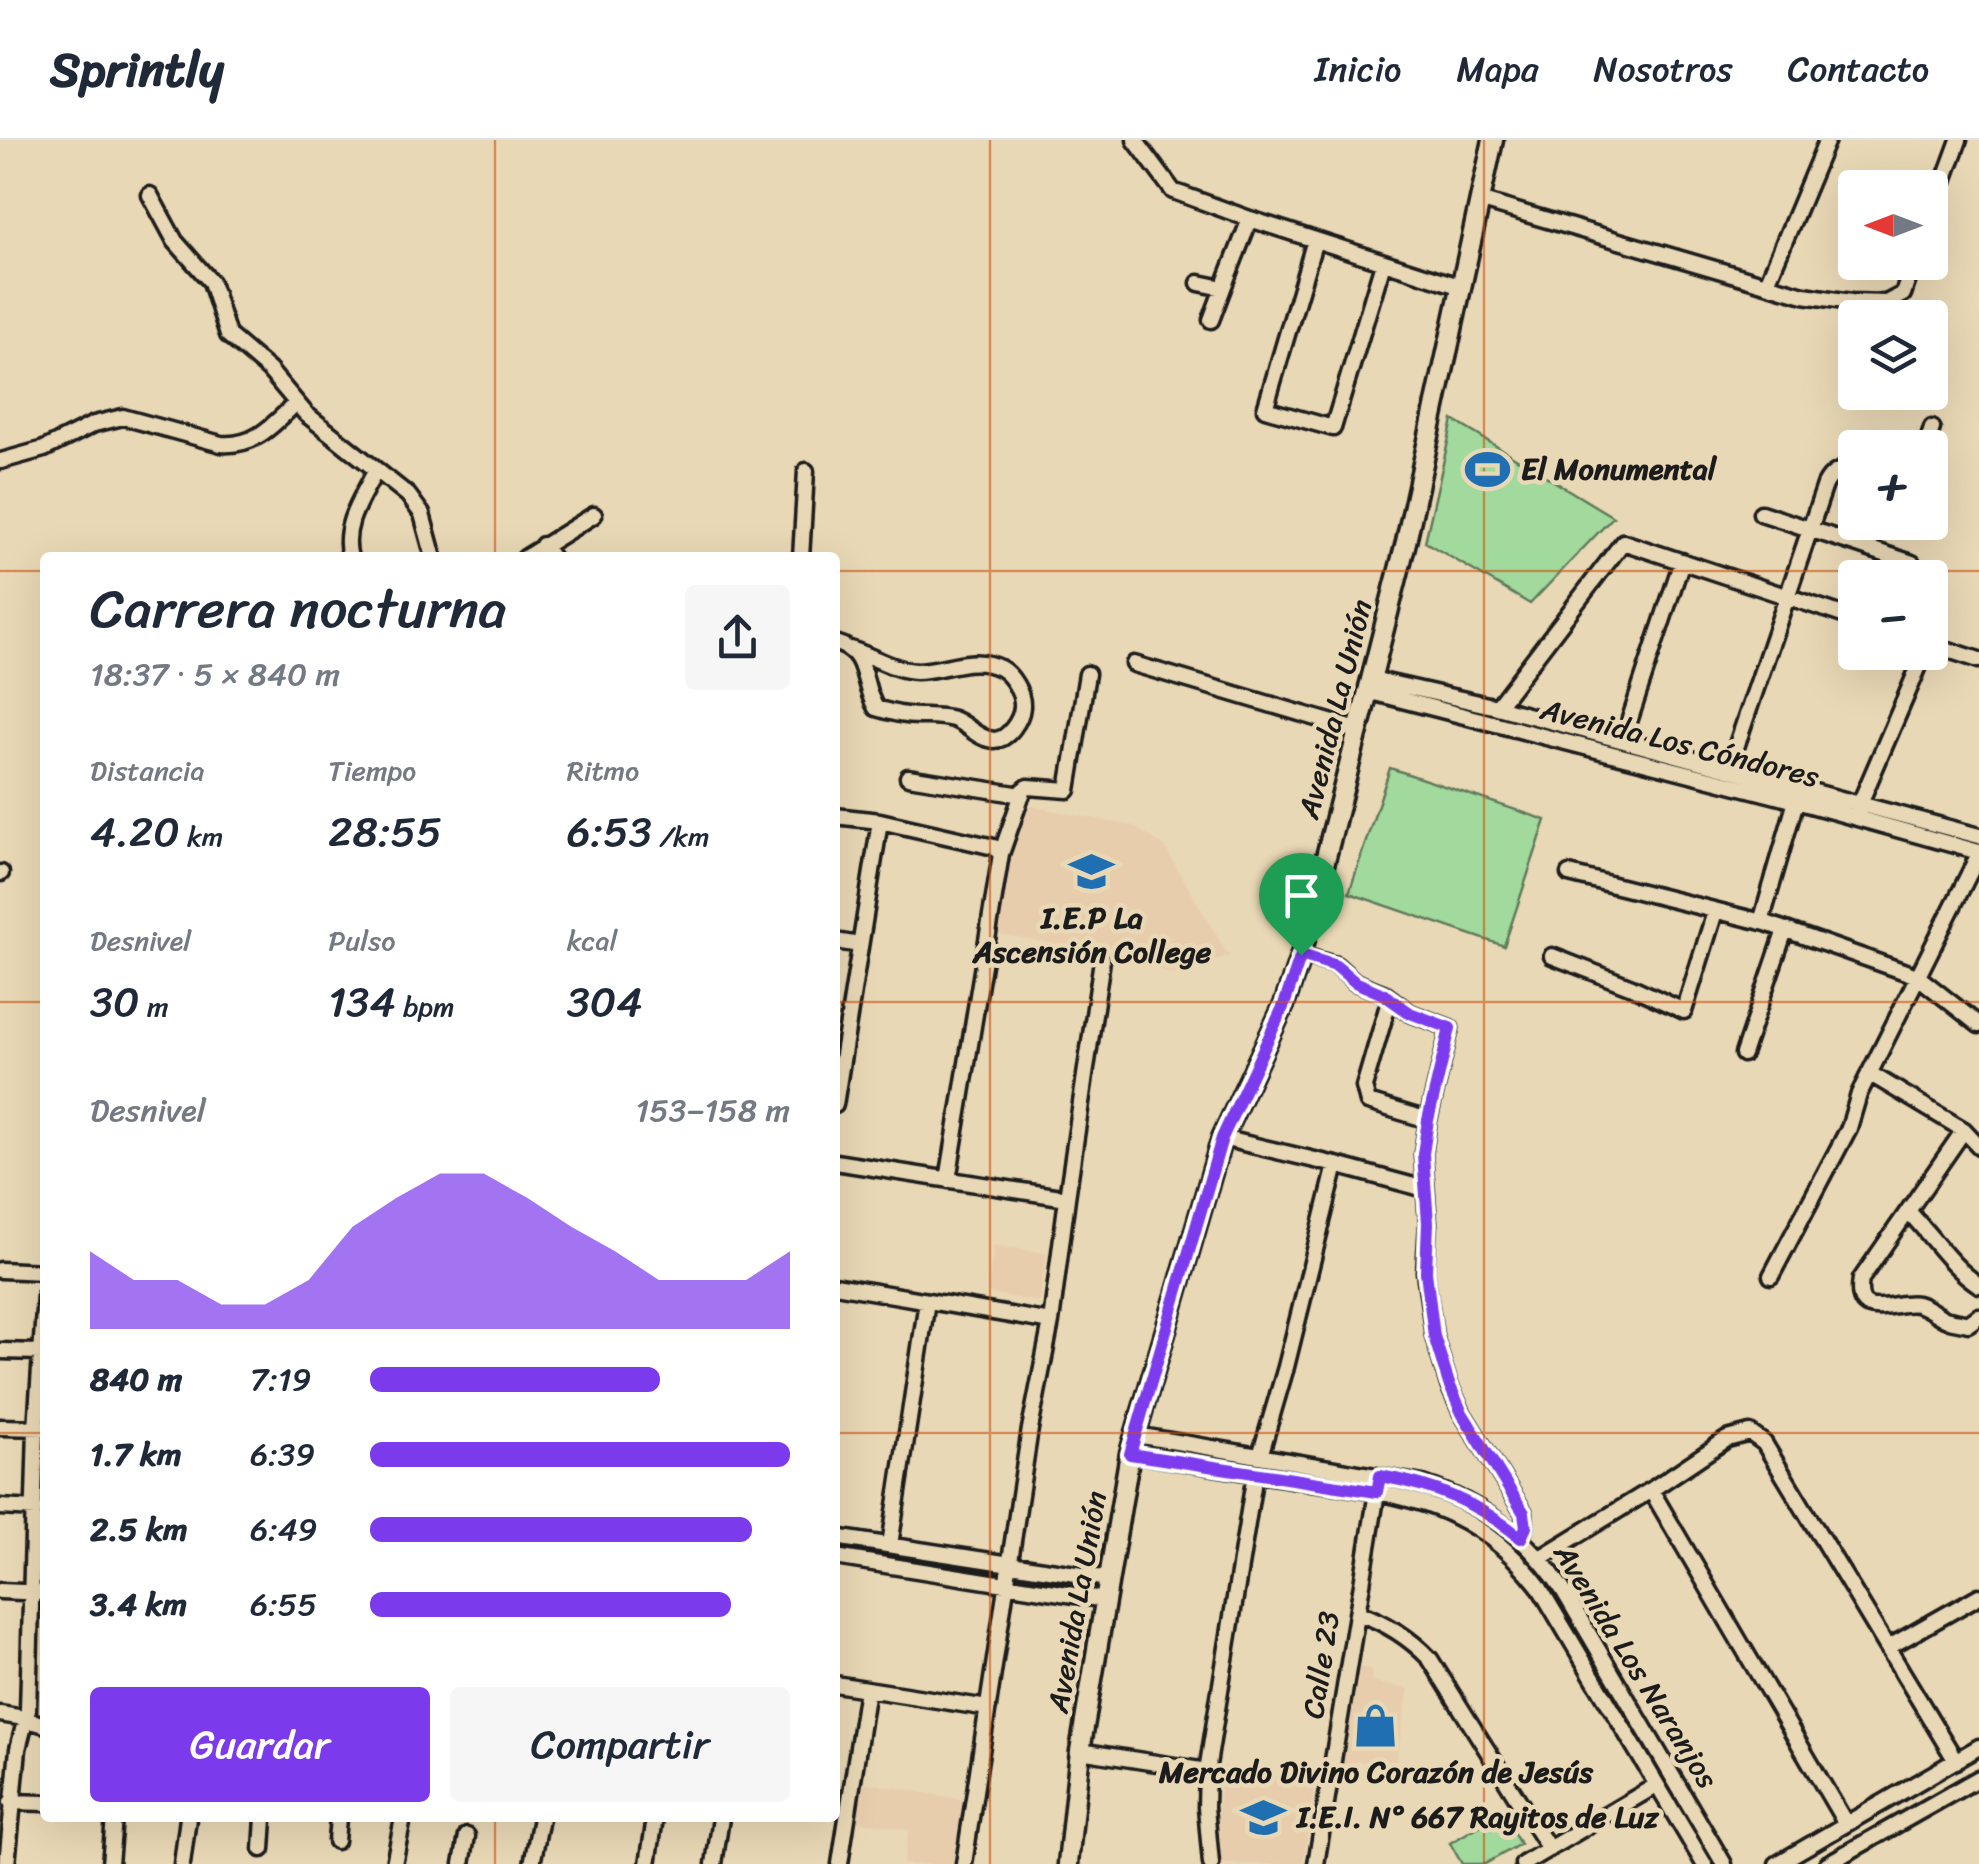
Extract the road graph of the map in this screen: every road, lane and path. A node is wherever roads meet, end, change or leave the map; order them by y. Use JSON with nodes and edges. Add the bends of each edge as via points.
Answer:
{"nodes":[{"id":1,"x":1135,"y":140,"type":"edge"},
{"id":2,"x":1493,"y":140,"type":"edge"},
{"id":3,"x":1827,"y":140,"type":"edge"},
{"id":4,"x":1959,"y":140,"type":"edge"},
{"id":5,"x":1948,"y":170,"type":"edge"},
{"id":6,"x":150,"y":195,"type":"dead end"},
{"id":7,"x":1480,"y":200,"type":"junction"},
{"id":8,"x":1250,"y":219,"type":"junction"},
{"id":9,"x":1315,"y":240,"type":"junction"},
{"id":10,"x":1384,"y":263,"type":"junction"},
{"id":11,"x":1908,"y":280,"type":"edge"},
{"id":12,"x":1199,"y":283,"type":"dead end"},
{"id":13,"x":1768,"y":283,"type":"junction"},
{"id":14,"x":1462,"y":287,"type":"junction"},
{"id":15,"x":1223,"y":288,"type":"junction"},
{"id":16,"x":1211,"y":320,"type":"dead end"},
{"id":17,"x":296,"y":403,"type":"junction"},
{"id":18,"x":1,"y":461,"type":"edge"},
{"id":19,"x":376,"y":470,"type":"junction"},
{"id":20,"x":806,"y":471,"type":"dead end"},
{"id":21,"x":1838,"y":471,"type":"edge"},
{"id":22,"x":1761,"y":513,"type":"dead end"},
{"id":23,"x":594,"y":515,"type":"dead end"},
{"id":24,"x":1810,"y":529,"type":"junction"},
{"id":25,"x":547,"y":551,"type":"edge"},
{"id":26,"x":349,"y":552,"type":"edge"},
{"id":27,"x":432,"y":552,"type":"edge"},
{"id":28,"x":801,"y":552,"type":"edge"},
{"id":29,"x":1906,"y":560,"type":"edge"},
{"id":30,"x":1682,"y":561,"type":"junction"},
{"id":31,"x":1787,"y":596,"type":"junction"},
{"id":32,"x":1838,"y":613,"type":"edge"},
{"id":33,"x":842,"y":646,"type":"edge"},
{"id":34,"x":1948,"y":650,"type":"edge"},
{"id":35,"x":1979,"y":660,"type":"edge"},
{"id":36,"x":1134,"y":664,"type":"dead end"},
{"id":37,"x":1918,"y":670,"type":"edge"},
{"id":38,"x":1087,"y":674,"type":"dead end"},
{"id":39,"x":1369,"y":685,"type":"junction"},
{"id":40,"x":1496,"y":707,"type":"junction"},
{"id":41,"x":1357,"y":730,"type":"junction"},
{"id":42,"x":1623,"y":740,"type":"junction"},
{"id":43,"x":1729,"y":768,"type":"junction"},
{"id":44,"x":908,"y":777,"type":"dead end"},
{"id":45,"x":1022,"y":795,"type":"junction"},
{"id":46,"x":1796,"y":800,"type":"junction"},
{"id":47,"x":1857,"y":810,"type":"junction"},
{"id":48,"x":840,"y":817,"type":"edge"},
{"id":49,"x":880,"y":821,"type":"junction"},
{"id":50,"x":1979,"y":836,"type":"edge"},
{"id":51,"x":1979,"y":853,"type":"edge"},
{"id":52,"x":1000,"y":854,"type":"junction"},
{"id":53,"x":1569,"y":874,"type":"dead end"},
{"id":54,"x":1715,"y":912,"type":"junction"},
{"id":55,"x":1761,"y":922,"type":"junction"},
{"id":56,"x":1785,"y":930,"type":"junction"},
{"id":57,"x":840,"y":941,"type":"edge"},
{"id":58,"x":860,"y":945,"type":"junction"},
{"id":59,"x":1301,"y":955,"type":"junction"},
{"id":60,"x":1552,"y":956,"type":"dead end"},
{"id":61,"x":1102,"y":960,"type":"dead end"},
{"id":62,"x":1917,"y":976,"type":"junction"},
{"id":63,"x":1390,"y":998,"type":"junction"},
{"id":64,"x":1979,"y":1025,"type":"edge"},
{"id":65,"x":1743,"y":1054,"type":"dead end"},
{"id":66,"x":840,"y":1073,"type":"edge"},
{"id":67,"x":1869,"y":1073,"type":"junction"},
{"id":68,"x":1428,"y":1120,"type":"junction"},
{"id":69,"x":1964,"y":1130,"type":"junction"},
{"id":70,"x":1222,"y":1138,"type":"junction"},
{"id":71,"x":1979,"y":1146,"type":"edge"},
{"id":72,"x":840,"y":1163,"type":"edge"},
{"id":73,"x":1336,"y":1165,"type":"junction"},
{"id":74,"x":948,"y":1180,"type":"junction"},
{"id":75,"x":1425,"y":1190,"type":"junction"},
{"id":76,"x":1067,"y":1198,"type":"junction"},
{"id":77,"x":1908,"y":1211,"type":"junction"},
{"id":78,"x":0,"y":1270,"type":"edge"},
{"id":79,"x":40,"y":1272,"type":"edge"},
{"id":80,"x":1771,"y":1276,"type":"dead end"},
{"id":81,"x":1979,"y":1285,"type":"edge"},
{"id":82,"x":840,"y":1286,"type":"edge"},
{"id":83,"x":928,"y":1301,"type":"junction"},
{"id":84,"x":1979,"y":1316,"type":"edge"},
{"id":85,"x":1052,"y":1322,"type":"junction"},
{"id":86,"x":0,"y":1351,"type":"edge"},
{"id":87,"x":40,"y":1352,"type":"edge"},
{"id":88,"x":0,"y":1426,"type":"edge"},
{"id":89,"x":40,"y":1428,"type":"edge"},
{"id":90,"x":40,"y":1441,"type":"edge"},
{"id":91,"x":1133,"y":1444,"type":"junction"},
{"id":92,"x":1260,"y":1456,"type":"junction"},
{"id":93,"x":1255,"y":1474,"type":"junction"},
{"id":94,"x":1380,"y":1476,"type":"junction"},
{"id":95,"x":1651,"y":1490,"type":"junction"},
{"id":96,"x":1377,"y":1492,"type":"junction"},
{"id":97,"x":0,"y":1507,"type":"edge"},
{"id":98,"x":35,"y":1508,"type":"junction"},
{"id":99,"x":840,"y":1538,"type":"edge"},
{"id":100,"x":1521,"y":1538,"type":"junction"},
{"id":101,"x":890,"y":1545,"type":"junction"},
{"id":102,"x":840,"y":1558,"type":"edge"},
{"id":103,"x":1540,"y":1558,"type":"junction"},
{"id":104,"x":1010,"y":1565,"type":"junction"},
{"id":105,"x":1108,"y":1580,"type":"junction"},
{"id":106,"x":1008,"y":1586,"type":"junction"},
{"id":107,"x":0,"y":1591,"type":"edge"},
{"id":108,"x":39,"y":1593,"type":"edge"},
{"id":109,"x":1979,"y":1596,"type":"edge"},
{"id":110,"x":1105,"y":1600,"type":"junction"},
{"id":111,"x":1358,"y":1614,"type":"junction"},
{"id":112,"x":1889,"y":1647,"type":"junction"},
{"id":113,"x":840,"y":1685,"type":"edge"},
{"id":114,"x":867,"y":1688,"type":"junction"},
{"id":115,"x":988,"y":1708,"type":"junction"},
{"id":116,"x":0,"y":1714,"type":"edge"},
{"id":117,"x":26,"y":1720,"type":"junction"},
{"id":118,"x":40,"y":1724,"type":"edge"},
{"id":119,"x":1979,"y":1748,"type":"edge"},
{"id":120,"x":1080,"y":1752,"type":"junction"},
{"id":121,"x":1956,"y":1761,"type":"junction"},
{"id":122,"x":1207,"y":1772,"type":"junction"},
{"id":123,"x":1979,"y":1778,"type":"edge"},
{"id":124,"x":1657,"y":1785,"type":"junction"},
{"id":125,"x":12,"y":1802,"type":"junction"},
{"id":126,"x":40,"y":1803,"type":"edge"},
{"id":127,"x":114,"y":1822,"type":"edge"},
{"id":128,"x":187,"y":1822,"type":"edge"},
{"id":129,"x":264,"y":1822,"type":"edge"},
{"id":130,"x":338,"y":1822,"type":"edge"},
{"id":131,"x":402,"y":1822,"type":"edge"},
{"id":132,"x":540,"y":1822,"type":"edge"},
{"id":133,"x":654,"y":1822,"type":"edge"},
{"id":134,"x":720,"y":1822,"type":"edge"},
{"id":135,"x":1846,"y":1824,"type":"junction"},
{"id":136,"x":467,"y":1836,"type":"dead end"},
{"id":137,"x":336,"y":1841,"type":"dead end"},
{"id":138,"x":262,"y":1849,"type":"dead end"},
{"id":139,"x":1548,"y":1849,"type":"junction"},
{"id":140,"x":7,"y":1864,"type":"edge"},
{"id":141,"x":110,"y":1864,"type":"edge"},
{"id":142,"x":182,"y":1864,"type":"edge"},
{"id":143,"x":394,"y":1864,"type":"edge"},
{"id":144,"x":462,"y":1864,"type":"edge"},
{"id":145,"x":532,"y":1864,"type":"edge"},
{"id":146,"x":648,"y":1864,"type":"edge"},
{"id":147,"x":714,"y":1864,"type":"edge"},
{"id":148,"x":840,"y":1864,"type":"edge"},
{"id":149,"x":964,"y":1864,"type":"edge"},
{"id":150,"x":1068,"y":1864,"type":"edge"},
{"id":151,"x":1211,"y":1864,"type":"edge"},
{"id":152,"x":1316,"y":1864,"type":"edge"},
{"id":153,"x":1523,"y":1864,"type":"edge"},
{"id":154,"x":1704,"y":1864,"type":"edge"},
{"id":155,"x":1724,"y":1864,"type":"edge"},
{"id":156,"x":1776,"y":1864,"type":"edge"},
{"id":157,"x":1827,"y":1864,"type":"edge"}],
"edges":[{"from":1,"to":8,"type":"street","via":[[1173,191]]},
{"from":2,"to":7,"type":"main road","name":"Avenida La Unión"},
{"from":3,"to":13,"type":"street"},
{"from":4,"to":5,"type":"street"},
{"from":6,"to":17,"type":"street","via":[[210,282],[228,335]]},
{"from":7,"to":13,"type":"street"},
{"from":7,"to":14,"type":"main road","name":"Avenida La Unión"},
{"from":8,"to":9,"type":"street"},
{"from":8,"to":15,"type":"street"},
{"from":9,"to":10,"type":"street"},
{"from":9,"to":10,"type":"street","via":[[1265,409],[1333,428]]},
{"from":10,"to":14,"type":"street"},
{"from":11,"to":13,"type":"street","via":[[1903,294],[1886,303],[1804,296]]},
{"from":12,"to":15,"type":"street"},
{"from":14,"to":39,"type":"main road","name":"Avenida La Unión"},
{"from":15,"to":16,"type":"street"},
{"from":17,"to":18,"type":"street","via":[[251,442],[236,446],[123,417]]},
{"from":17,"to":19,"type":"street"},
{"from":19,"to":26,"type":"street","via":[[349,523]]},
{"from":19,"to":27,"type":"street","via":[[422,514]]},
{"from":20,"to":28,"type":"street"},
{"from":21,"to":24,"type":"street","via":[[1829,476]]},
{"from":22,"to":24,"type":"street"},
{"from":23,"to":25,"type":"street"},
{"from":24,"to":29,"type":"street"},
{"from":24,"to":31,"type":"street"},
{"from":30,"to":31,"type":"street"},
{"from":30,"to":40,"type":"street","via":[[1623,542]]},
{"from":30,"to":42,"type":"street"},
{"from":31,"to":32,"type":"street"},
{"from":31,"to":43,"type":"street"},
{"from":33,"to":33,"type":"street","via":[[917,671],[993,665],[1014,682],[1022,707],[1010,732],[991,740],[946,717],[876,708],[860,659]]},
{"from":34,"to":35,"type":"street"},
{"from":36,"to":41,"type":"street"},
{"from":37,"to":47,"type":"street"},
{"from":38,"to":45,"type":"street","via":[[1068,790],[1028,788]]},
{"from":39,"to":40,"type":"street","name":"Avenida Los Cóndores"},
{"from":39,"to":41,"type":"main road","name":"Avenida La Unión"},
{"from":39,"to":46,"type":"street","name":"Avenida Los Cóndores"},
{"from":40,"to":42,"type":"street","name":"Avenida Los Cóndores"},
{"from":41,"to":59,"type":"main road","name":"Avenida La Unión"},
{"from":42,"to":43,"type":"street","name":"Avenida Los Cóndores"},
{"from":43,"to":47,"type":"street","name":"Avenida Los Cóndores"},
{"from":44,"to":45,"type":"street"},
{"from":45,"to":52,"type":"street"},
{"from":46,"to":47,"type":"street","name":"Avenida Los Cóndores"},
{"from":46,"to":55,"type":"street"},
{"from":47,"to":50,"type":"street","name":"Avenida Los Cóndores"},
{"from":47,"to":51,"type":"street","name":"Avenida Los Cóndores"},
{"from":48,"to":49,"type":"street"},
{"from":49,"to":52,"type":"street"},
{"from":49,"to":58,"type":"street"},
{"from":51,"to":62,"type":"street"},
{"from":52,"to":74,"type":"street"},
{"from":53,"to":54,"type":"street"},
{"from":54,"to":55,"type":"street"},
{"from":54,"to":60,"type":"street","via":[[1684,1011]]},
{"from":55,"to":56,"type":"street"},
{"from":56,"to":62,"type":"street"},
{"from":56,"to":65,"type":"street"},
{"from":57,"to":58,"type":"street"},
{"from":58,"to":66,"type":"street"},
{"from":59,"to":63,"type":"street","via":[[1336,966]]},
{"from":59,"to":70,"type":"main road","name":"Avenida La Unión"},
{"from":61,"to":76,"type":"street"},
{"from":62,"to":64,"type":"street"},
{"from":62,"to":67,"type":"street"},
{"from":63,"to":68,"type":"street","via":[[1450,1028]]},
{"from":63,"to":68,"type":"street","via":[[1364,1087],[1368,1102]]},
{"from":67,"to":69,"type":"street"},
{"from":67,"to":80,"type":"street","via":[[1850,1128]]},
{"from":68,"to":75,"type":"street"},
{"from":69,"to":71,"type":"street"},
{"from":69,"to":77,"type":"street"},
{"from":70,"to":73,"type":"street"},
{"from":70,"to":91,"type":"main road","name":"Avenida La Unión"},
{"from":72,"to":74,"type":"street"},
{"from":73,"to":75,"type":"street"},
{"from":73,"to":92,"type":"street"},
{"from":74,"to":76,"type":"street"},
{"from":75,"to":100,"type":"street","via":[[1434,1336],[1462,1413],[1524,1513]]},
{"from":76,"to":85,"type":"street"},
{"from":77,"to":81,"type":"street"},
{"from":77,"to":84,"type":"street","via":[[1861,1278],[1862,1300],[1888,1308],[1912,1302],[1968,1324]]},
{"from":78,"to":79,"type":"street"},
{"from":82,"to":83,"type":"street"},
{"from":83,"to":85,"type":"street"},
{"from":83,"to":101,"type":"street"},
{"from":85,"to":104,"type":"street"},
{"from":86,"to":87,"type":"street"},
{"from":88,"to":89,"type":"street"},
{"from":90,"to":98,"type":"street"},
{"from":91,"to":92,"type":"street","name":"Avenida Los Naranjos"},
{"from":91,"to":93,"type":"street","name":"Avenida Los Naranjos"},
{"from":91,"to":105,"type":"main road","name":"Avenida La Unión"},
{"from":92,"to":94,"type":"street","name":"Avenida Los Naranjos"},
{"from":93,"to":96,"type":"street","name":"Avenida Los Naranjos"},
{"from":93,"to":122,"type":"street"},
{"from":94,"to":96,"type":"street","name":"Calle 23"},
{"from":94,"to":100,"type":"street","name":"Avenida Los Naranjos","via":[[1458,1497]]},
{"from":95,"to":103,"type":"street"},
{"from":95,"to":112,"type":"street","via":[[1728,1439],[1750,1432]]},
{"from":95,"to":135,"type":"street"},
{"from":96,"to":111,"type":"street","name":"Calle 23"},
{"from":96,"to":124,"type":"street","name":"Avenida Los Naranjos","via":[[1451,1513],[1514,1556],[1538,1584]]},
{"from":97,"to":98,"type":"street"},
{"from":98,"to":108,"type":"street"},
{"from":99,"to":101,"type":"street"},
{"from":100,"to":103,"type":"street","name":"Avenida Los Naranjos"},
{"from":101,"to":104,"type":"street"},
{"from":102,"to":106,"type":"street"},
{"from":103,"to":155,"type":"street","name":"Avenida Los Naranjos"},
{"from":104,"to":105,"type":"street"},
{"from":104,"to":106,"type":"street"},
{"from":105,"to":110,"type":"main road","name":"Avenida La Unión"},
{"from":106,"to":110,"type":"street"},
{"from":106,"to":115,"type":"street"},
{"from":107,"to":108,"type":"street"},
{"from":108,"to":117,"type":"street"},
{"from":109,"to":112,"type":"street"},
{"from":110,"to":120,"type":"main road","name":"Avenida La Unión"},
{"from":111,"to":139,"type":"street","via":[[1396,1630],[1430,1659]]},
{"from":111,"to":152,"type":"street","name":"Calle 23"},
{"from":112,"to":121,"type":"street"},
{"from":113,"to":114,"type":"street"},
{"from":114,"to":115,"type":"street"},
{"from":114,"to":148,"type":"street"},
{"from":115,"to":149,"type":"street"},
{"from":116,"to":117,"type":"street"},
{"from":117,"to":118,"type":"street"},
{"from":117,"to":125,"type":"street"},
{"from":119,"to":121,"type":"street"},
{"from":120,"to":122,"type":"street"},
{"from":120,"to":150,"type":"main road","name":"Avenida La Unión"},
{"from":121,"to":135,"type":"street"},
{"from":122,"to":151,"type":"street"},
{"from":123,"to":157,"type":"street"},
{"from":124,"to":139,"type":"street"},
{"from":124,"to":154,"type":"street","name":"Avenida Los Naranjos"},
{"from":125,"to":126,"type":"street"},
{"from":125,"to":140,"type":"street"},
{"from":127,"to":141,"type":"street"},
{"from":128,"to":142,"type":"street"},
{"from":129,"to":138,"type":"street"},
{"from":130,"to":137,"type":"street"},
{"from":131,"to":143,"type":"street"},
{"from":132,"to":145,"type":"street"},
{"from":133,"to":146,"type":"street"},
{"from":134,"to":147,"type":"street"},
{"from":135,"to":156,"type":"street"},
{"from":136,"to":144,"type":"street"},
{"from":139,"to":153,"type":"street"}]}
